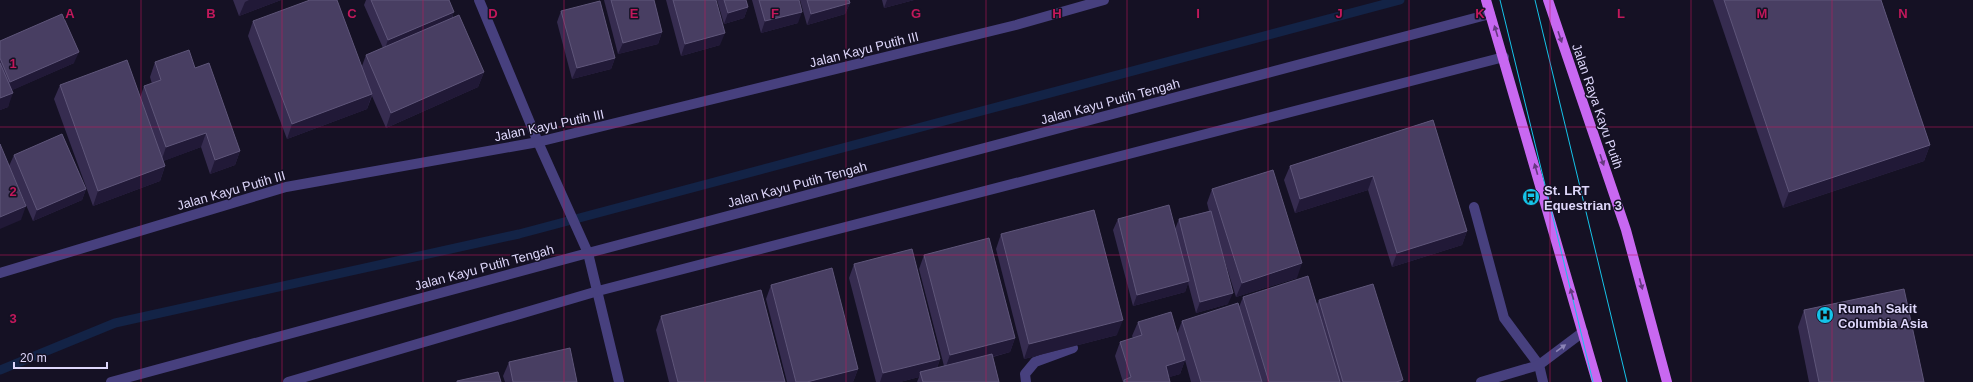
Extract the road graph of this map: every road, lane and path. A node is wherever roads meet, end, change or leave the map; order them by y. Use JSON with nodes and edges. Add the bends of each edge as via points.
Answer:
{"nodes":[{"id":1,"x":479,"y":0,"type":"edge"},
{"id":2,"x":1104,"y":0,"type":"edge"},
{"id":3,"x":1548,"y":0,"type":"edge"},
{"id":4,"x":1487,"y":1,"type":"edge"},
{"id":5,"x":1490,"y":14,"type":"junction"},
{"id":6,"x":1504,"y":57,"type":"junction"},
{"id":7,"x":538,"y":142,"type":"junction"},
{"id":8,"x":1474,"y":207,"type":"dead end"},
{"id":9,"x":588,"y":253,"type":"junction"},
{"id":10,"x":0,"y":273,"type":"edge"},
{"id":11,"x":598,"y":291,"type":"junction"},
{"id":12,"x":1583,"y":332,"type":"junction"},
{"id":13,"x":1073,"y":348,"type":"edge"},
{"id":14,"x":1539,"y":365,"type":"junction"},
{"id":15,"x":111,"y":382,"type":"edge"},
{"id":16,"x":288,"y":382,"type":"edge"},
{"id":17,"x":619,"y":382,"type":"edge"},
{"id":18,"x":1026,"y":382,"type":"edge"},
{"id":19,"x":1481,"y":382,"type":"edge"},
{"id":20,"x":1543,"y":382,"type":"edge"},
{"id":21,"x":1597,"y":382,"type":"edge"},
{"id":22,"x":1667,"y":382,"type":"edge"}],
"edges":[{"from":1,"to":7,"type":"street"},
{"from":2,"to":7,"type":"street","name":"Jalan Kayu Putih III","via":[[1016,25]]},
{"from":3,"to":22,"type":"main road","name":"Jalan Raya Kayu Putih","one_way":true,"via":[[1626,230]]},
{"from":4,"to":5,"type":"main road"},
{"from":6,"to":5,"type":"main road","one_way":true},
{"from":5,"to":9,"type":"street","name":"Jalan Kayu Putih Tengah"},
{"from":6,"to":11,"type":"street"},
{"from":12,"to":6,"type":"main road","one_way":true},
{"from":7,"to":9,"type":"street"},
{"from":7,"to":10,"type":"street","name":"Jalan Kayu Putih III","via":[[286,187]]},
{"from":8,"to":14,"type":"street","via":[[1504,318]]},
{"from":9,"to":11,"type":"street"},
{"from":9,"to":15,"type":"street","name":"Jalan Kayu Putih Tengah"},
{"from":11,"to":16,"type":"street"},
{"from":11,"to":17,"type":"street"},
{"from":14,"to":12,"type":"street","one_way":true},
{"from":12,"to":21,"type":"main road"},
{"from":13,"to":18,"type":"street","via":[[1035,362],[1025,374]]},
{"from":14,"to":19,"type":"street"},
{"from":14,"to":20,"type":"street"}]}
